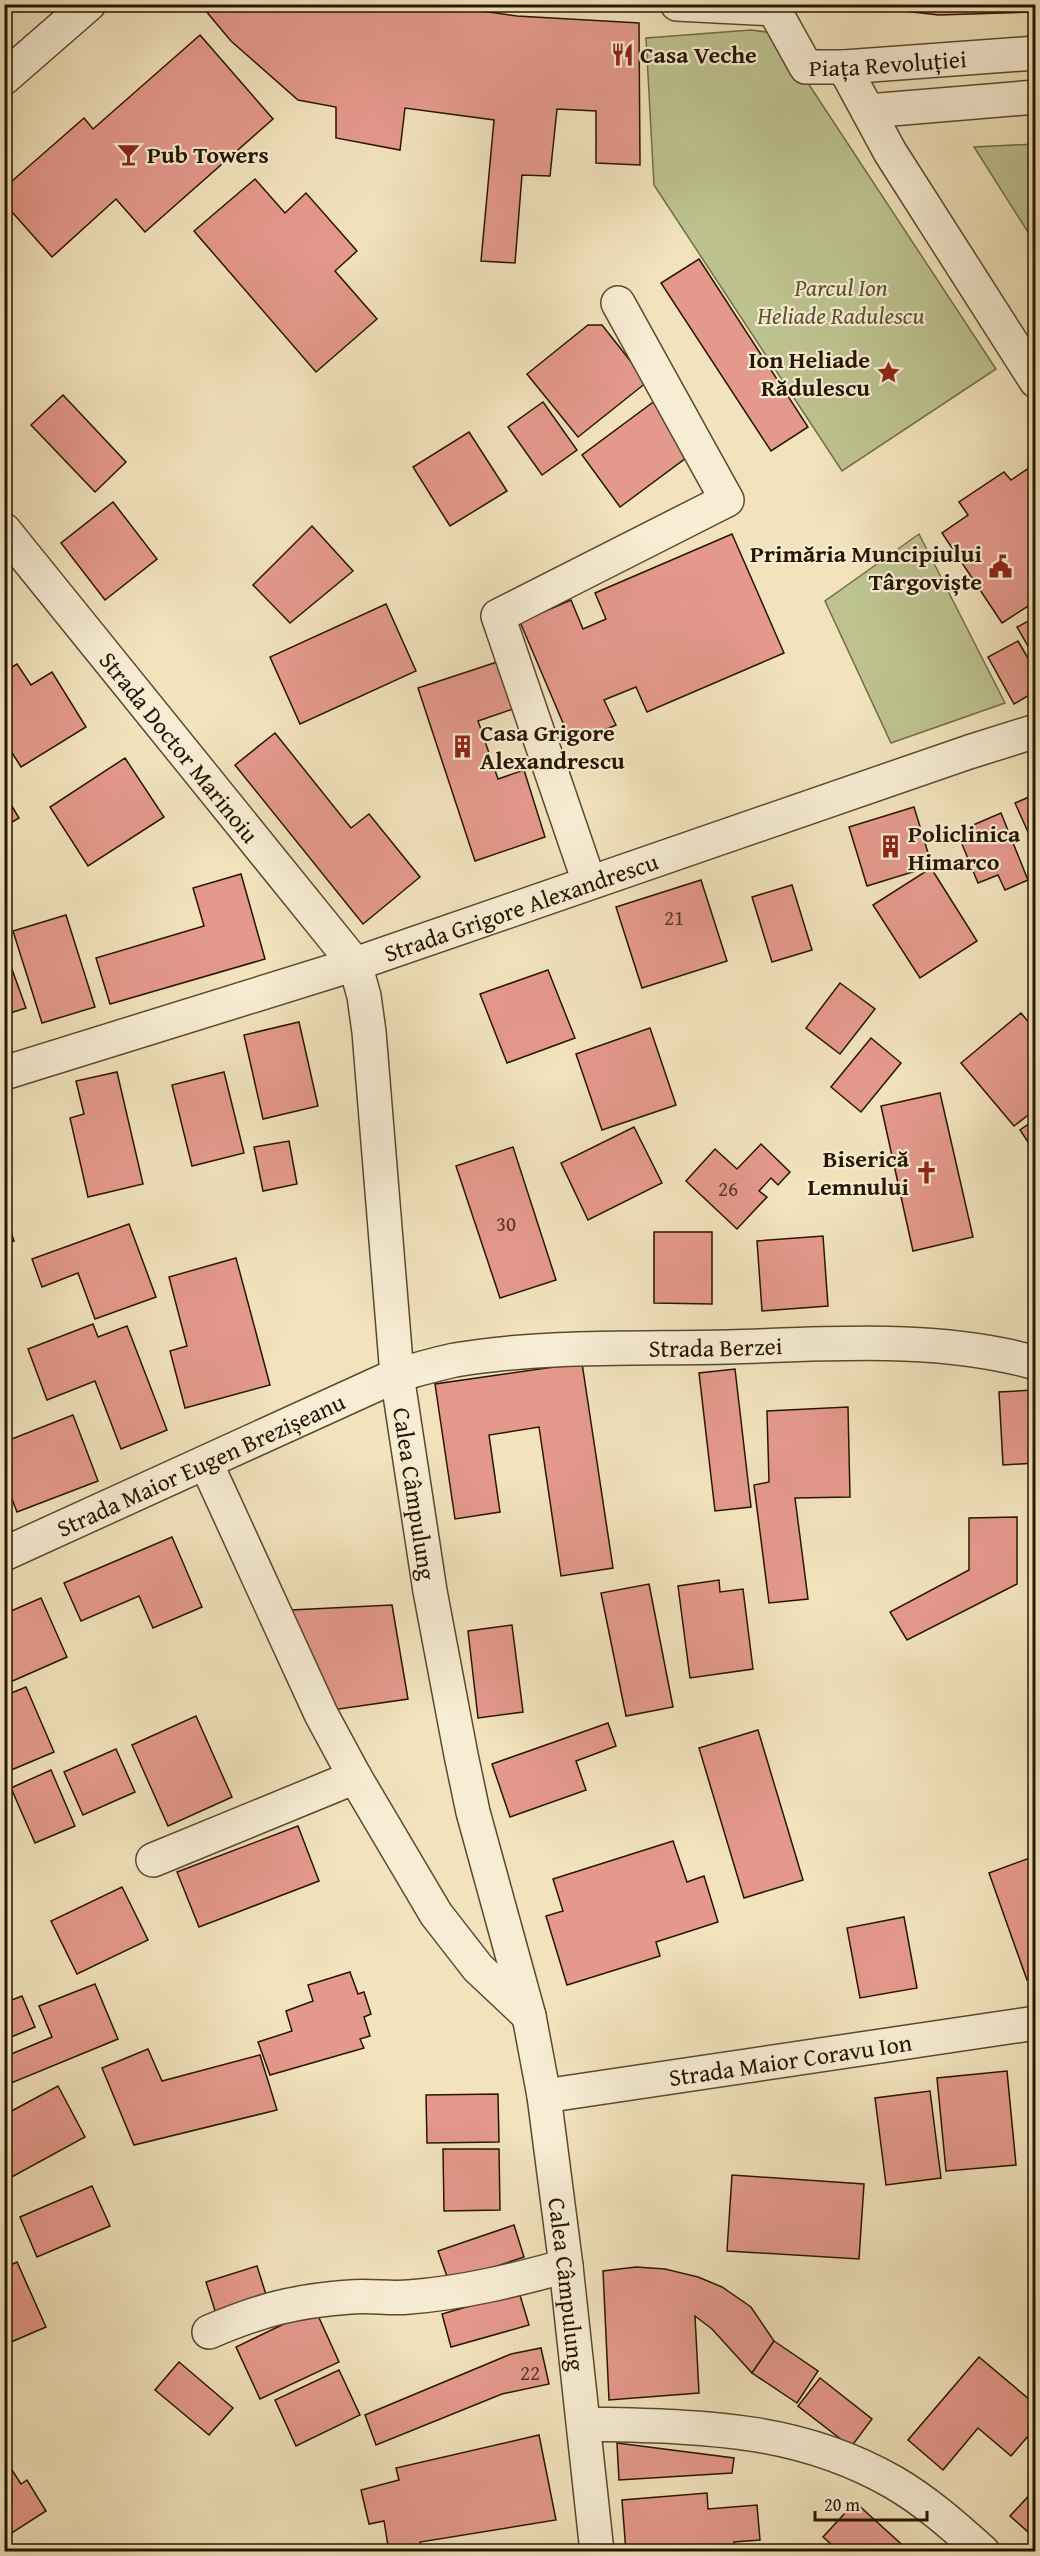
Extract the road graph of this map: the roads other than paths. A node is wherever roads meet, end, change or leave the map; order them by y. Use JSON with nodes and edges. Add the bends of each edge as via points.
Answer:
{"nodes":[{"id":1,"x":89,"y":4,"type":"edge"},
{"id":2,"x":677,"y":4,"type":"edge"},
{"id":3,"x":771,"y":6,"type":"edge"},
{"id":4,"x":1035,"y":53,"type":"edge"},
{"id":5,"x":844,"y":66,"type":"junction"},
{"id":6,"x":4,"y":78,"type":"edge"},
{"id":7,"x":1035,"y":97,"type":"edge"},
{"id":8,"x":868,"y":111,"type":"junction"},
{"id":9,"x":618,"y":303,"type":"dead end"},
{"id":10,"x":1028,"y":369,"type":"edge"},
{"id":11,"x":4,"y":530,"type":"edge"},
{"id":12,"x":1035,"y":731,"type":"edge"},
{"id":13,"x":589,"y":882,"type":"junction"},
{"id":14,"x":355,"y":964,"type":"junction"},
{"id":15,"x":4,"y":1073,"type":"edge"},
{"id":16,"x":1035,"y":1363,"type":"edge"},
{"id":17,"x":398,"y":1375,"type":"junction"},
{"id":18,"x":206,"y":1463,"type":"junction"},
{"id":19,"x":4,"y":1554,"type":"edge"},
{"id":20,"x":355,"y":1777,"type":"junction"},
{"id":21,"x":153,"y":1860,"type":"dead end"},
{"id":22,"x":529,"y":2016,"type":"junction"},
{"id":23,"x":1035,"y":2023,"type":"edge"},
{"id":24,"x":544,"y":2096,"type":"junction"},
{"id":25,"x":566,"y":2266,"type":"junction"},
{"id":26,"x":209,"y":2332,"type":"dead end"},
{"id":27,"x":584,"y":2424,"type":"junction"},
{"id":28,"x":597,"y":2552,"type":"edge"},
{"id":29,"x":983,"y":2552,"type":"edge"}],
"edges":[{"from":1,"to":6,"type":"street"},
{"from":2,"to":3,"type":"street"},
{"from":3,"to":5,"type":"street","name":"Piața Revoluției","via":[[806,66]]},
{"from":4,"to":5,"type":"street","name":"Piața Revoluției"},
{"from":5,"to":8,"type":"street"},
{"from":7,"to":8,"type":"street"},
{"from":8,"to":10,"type":"street","via":[[890,153]]},
{"from":9,"to":13,"type":"street","via":[[727,500],[498,616]]},
{"from":11,"to":14,"type":"street","name":"Strada Doctor Marinoiu"},
{"from":12,"to":13,"type":"street","name":"Strada Grigore Alexandrescu"},
{"from":13,"to":14,"type":"street","name":"Strada Grigore Alexandrescu"},
{"from":14,"to":15,"type":"street","name":"Strada Grigore Alexandrescu"},
{"from":14,"to":17,"type":"street","name":"Calea Câmpulung","via":[[369,1032]]},
{"from":16,"to":17,"type":"street","name":"Strada Berzei","via":[[1000,1353],[952,1347],[831,1344],[507,1354],[454,1360]]},
{"from":17,"to":18,"type":"street","name":"Strada Maior Eugen Brezișeanu"},
{"from":17,"to":22,"type":"street","name":"Calea Câmpulung","via":[[430,1591],[461,1755]]},
{"from":18,"to":19,"type":"street","name":"Strada Maior Eugen Brezișeanu"},
{"from":18,"to":20,"type":"street","via":[[316,1704]]},
{"from":20,"to":21,"type":"street"},
{"from":20,"to":22,"type":"street","via":[[436,1914],[478,1968]]},
{"from":22,"to":24,"type":"street","name":"Calea Câmpulung"},
{"from":23,"to":24,"type":"street","name":"Strada Maior Coravu Ion"},
{"from":24,"to":25,"type":"street","name":"Calea Câmpulung"},
{"from":25,"to":26,"type":"street","via":[[445,2293],[297,2302],[253,2313]]},
{"from":25,"to":27,"type":"street","name":"Calea Câmpulung"},
{"from":27,"to":28,"type":"street","name":"Calea Câmpulung"},
{"from":27,"to":29,"type":"street","via":[[720,2429],[821,2450],[894,2482]]}]}
